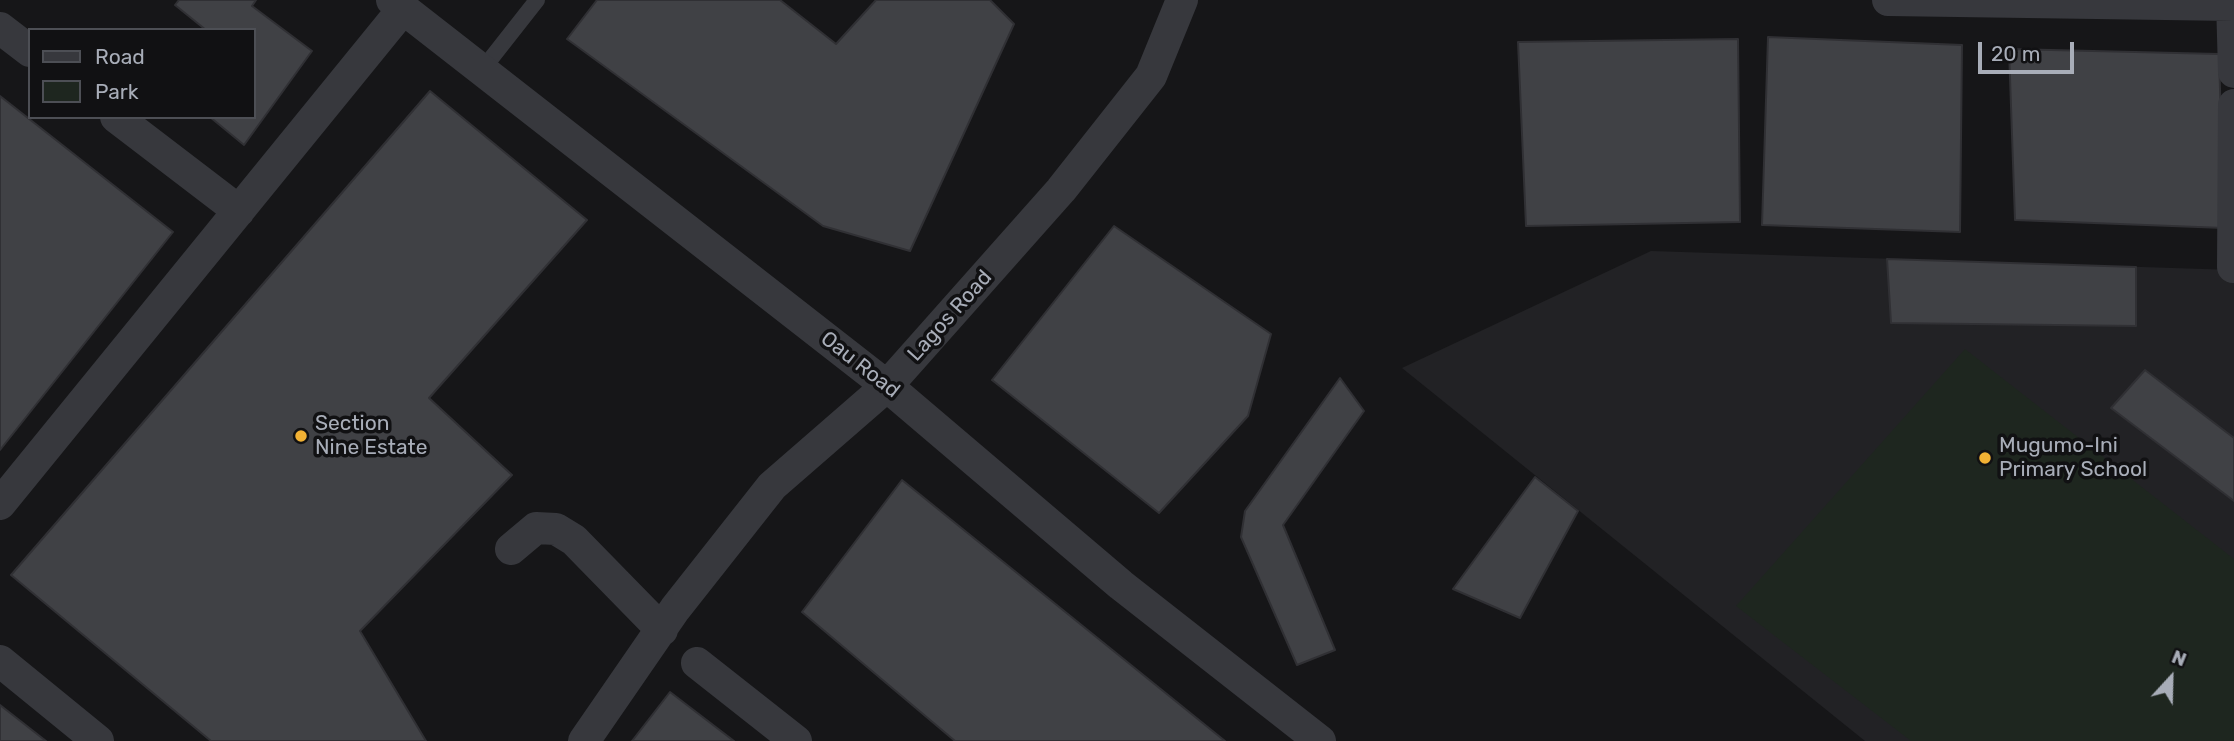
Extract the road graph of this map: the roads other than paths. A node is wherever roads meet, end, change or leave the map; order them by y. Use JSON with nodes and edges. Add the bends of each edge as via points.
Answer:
{"nodes":[{"id":1,"x":537,"y":0,"type":"edge"},
{"id":2,"x":1182,"y":0,"type":"edge"},
{"id":3,"x":1888,"y":0,"type":"edge"},
{"id":4,"x":2232,"y":3,"type":"edge"},
{"id":5,"x":398,"y":5,"type":"edge"},
{"id":6,"x":0,"y":28,"type":"edge"},
{"id":7,"x":28,"y":49,"type":"edge"},
{"id":8,"x":482,"y":71,"type":"junction"},
{"id":9,"x":2234,"y":72,"type":"edge"},
{"id":10,"x":2234,"y":105,"type":"edge"},
{"id":11,"x":119,"y":119,"type":"edge"},
{"id":12,"x":239,"y":211,"type":"junction"},
{"id":13,"x":2233,"y":267,"type":"edge"},
{"id":14,"x":887,"y":386,"type":"junction"},
{"id":15,"x":0,"y":504,"type":"edge"},
{"id":16,"x":511,"y":549,"type":"dead end"},
{"id":17,"x":662,"y":630,"type":"junction"},
{"id":18,"x":0,"y":661,"type":"edge"},
{"id":19,"x":697,"y":663,"type":"dead end"},
{"id":20,"x":98,"y":741,"type":"edge"},
{"id":21,"x":584,"y":741,"type":"edge"},
{"id":22,"x":796,"y":741,"type":"edge"},
{"id":23,"x":1320,"y":741,"type":"edge"}],
"edges":[{"from":1,"to":8,"type":"lane"},
{"from":2,"to":14,"type":"street","name":"Lagos Road","via":[[1151,76],[1061,190]]},
{"from":3,"to":4,"type":"street"},
{"from":4,"to":9,"type":"street"},
{"from":5,"to":8,"type":"street","name":"Oau Road"},
{"from":5,"to":12,"type":"street"},
{"from":6,"to":7,"type":"street"},
{"from":8,"to":14,"type":"street","name":"Oau Road"},
{"from":10,"to":13,"type":"street"},
{"from":11,"to":12,"type":"street"},
{"from":12,"to":15,"type":"street"},
{"from":14,"to":17,"type":"street","name":"Lagos Road","via":[[772,486]]},
{"from":14,"to":23,"type":"street","name":"Oau Road","via":[[1121,585]]},
{"from":16,"to":17,"type":"street","via":[[536,528],[556,529],[574,540]]},
{"from":17,"to":21,"type":"street","name":"Lagos Road"},
{"from":18,"to":20,"type":"street"},
{"from":19,"to":22,"type":"street"}]}
